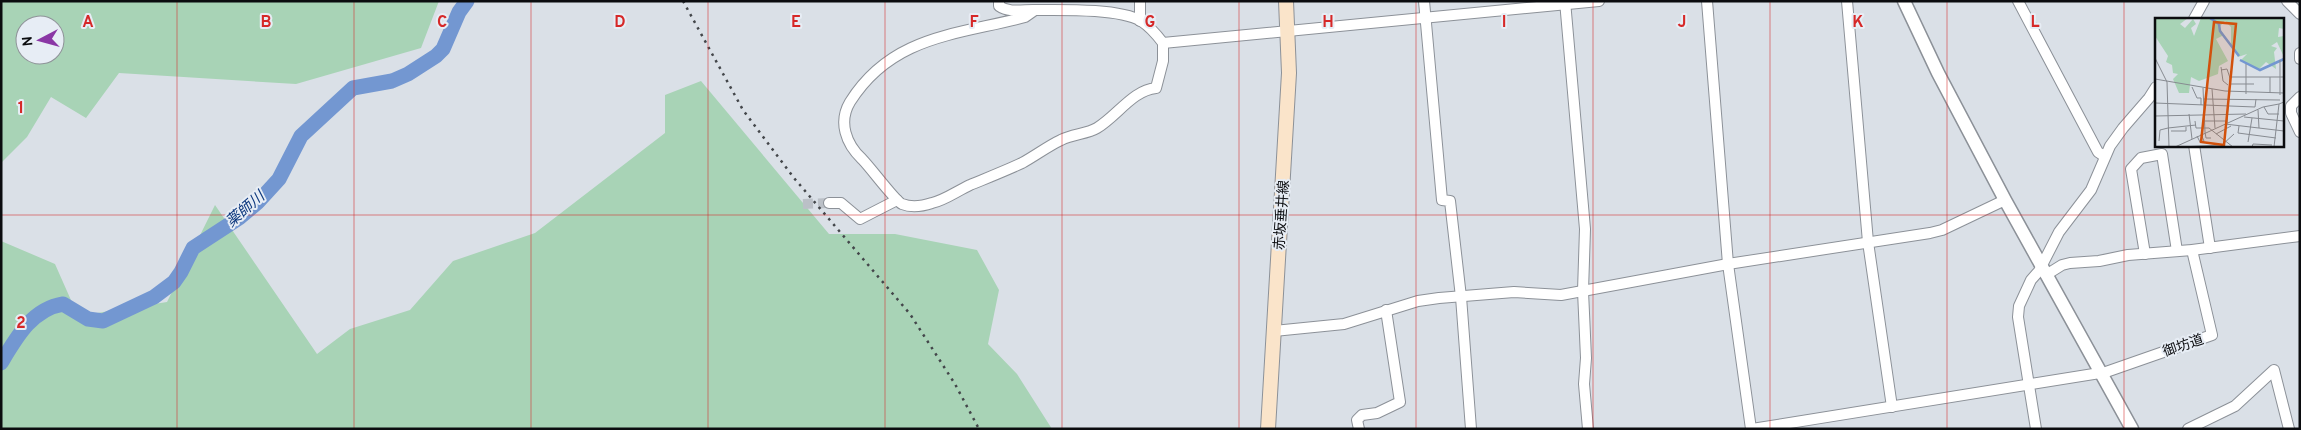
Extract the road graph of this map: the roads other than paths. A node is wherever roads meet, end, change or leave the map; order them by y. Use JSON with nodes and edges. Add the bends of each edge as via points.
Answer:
{"nodes":[{"id":1,"x":999,"y":1,"type":"edge"},
{"id":2,"x":1140,"y":1,"type":"edge"},
{"id":3,"x":1286,"y":1,"type":"edge"},
{"id":4,"x":1424,"y":1,"type":"edge"},
{"id":5,"x":1599,"y":1,"type":"edge"},
{"id":6,"x":1707,"y":1,"type":"edge"},
{"id":7,"x":1847,"y":1,"type":"edge"},
{"id":8,"x":2018,"y":1,"type":"edge"},
{"id":9,"x":2204,"y":1,"type":"edge"},
{"id":10,"x":1906,"y":2,"type":"edge"},
{"id":11,"x":1566,"y":3,"type":"edge"},
{"id":12,"x":1035,"y":10,"type":"junction"},
{"id":13,"x":1425,"y":17,"type":"junction"},
{"id":14,"x":2195,"y":18,"type":"edge"},
{"id":15,"x":1140,"y":21,"type":"junction"},
{"id":16,"x":1288,"y":31,"type":"junction"},
{"id":17,"x":1163,"y":43,"type":"junction"},
{"id":18,"x":2300,"y":53,"type":"edge"},
{"id":19,"x":2300,"y":59,"type":"edge"},
{"id":20,"x":2300,"y":97,"type":"edge"},
{"id":21,"x":2153,"y":99,"type":"edge"},
{"id":22,"x":2287,"y":105,"type":"edge"},
{"id":23,"x":2300,"y":132,"type":"edge"},
{"id":24,"x":2194,"y":146,"type":"edge"},
{"id":25,"x":2104,"y":156,"type":"junction"},
{"id":26,"x":897,"y":200,"type":"junction"},
{"id":27,"x":2005,"y":200,"type":"junction"},
{"id":28,"x":829,"y":203,"type":"tunnel mouth"},
{"id":29,"x":2300,"y":236,"type":"edge"},
{"id":30,"x":1868,"y":242,"type":"junction"},
{"id":31,"x":2210,"y":248,"type":"junction"},
{"id":32,"x":2192,"y":250,"type":"junction"},
{"id":33,"x":2177,"y":252,"type":"junction"},
{"id":34,"x":2145,"y":254,"type":"junction"},
{"id":35,"x":1728,"y":264,"type":"junction"},
{"id":36,"x":2044,"y":269,"type":"junction"},
{"id":37,"x":1583,"y":291,"type":"junction"},
{"id":38,"x":1461,"y":297,"type":"junction"},
{"id":39,"x":1386,"y":310,"type":"junction"},
{"id":40,"x":1274,"y":331,"type":"junction"},
{"id":41,"x":2100,"y":372,"type":"junction"},
{"id":42,"x":2029,"y":385,"type":"junction"},
{"id":43,"x":1892,"y":407,"type":"junction"},
{"id":44,"x":1268,"y":429,"type":"edge"},
{"id":45,"x":1359,"y":429,"type":"edge"},
{"id":46,"x":1471,"y":429,"type":"edge"},
{"id":47,"x":1588,"y":429,"type":"edge"},
{"id":48,"x":1751,"y":429,"type":"edge"},
{"id":49,"x":2036,"y":429,"type":"edge"},
{"id":50,"x":2132,"y":429,"type":"edge"},
{"id":51,"x":2188,"y":429,"type":"edge"},
{"id":52,"x":2288,"y":429,"type":"edge"}],
"edges":[{"from":1,"to":12,"type":"street","via":[[999,6],[1008,10]]},
{"from":2,"to":15,"type":"street"},
{"from":3,"to":16,"type":"main road","name":"赤坂垂井線"},
{"from":4,"to":13,"type":"street"},
{"from":5,"to":11,"type":"street"},
{"from":6,"to":35,"type":"street"},
{"from":7,"to":30,"type":"street"},
{"from":8,"to":25,"type":"street","via":[[2098,152]]},
{"from":9,"to":14,"type":"street"},
{"from":10,"to":27,"type":"street","via":[[1938,73]]},
{"from":11,"to":13,"type":"street"},
{"from":11,"to":37,"type":"street","via":[[1585,221]]},
{"from":12,"to":15,"type":"street","via":[[1098,12],[1126,15]]},
{"from":12,"to":26,"type":"street","via":[[1025,17],[942,36],[901,53],[856,92],[844,118],[845,134],[856,154],[881,178]]},
{"from":13,"to":16,"type":"street"},
{"from":13,"to":38,"type":"street","via":[[1442,200],[1450,200]]},
{"from":15,"to":17,"type":"street"},
{"from":16,"to":17,"type":"street"},
{"from":16,"to":40,"type":"main road","name":"赤坂垂井線","via":[[1289,73]]},
{"from":17,"to":26,"type":"street","via":[[1156,88],[1137,95],[1095,129],[1062,139],[1022,163],[935,203],[911,207]]},
{"from":18,"to":19,"type":"street"},
{"from":20,"to":22,"type":"street"},
{"from":21,"to":25,"type":"street","via":[[2123,128]]},
{"from":22,"to":23,"type":"street"},
{"from":24,"to":31,"type":"street"},
{"from":25,"to":36,"type":"street","via":[[2091,190],[2059,232]]},
{"from":26,"to":28,"type":"street","via":[[860,219],[841,203]]},
{"from":27,"to":30,"type":"street","via":[[1942,230]]},
{"from":27,"to":36,"type":"street"},
{"from":29,"to":31,"type":"street"},
{"from":30,"to":35,"type":"street"},
{"from":30,"to":43,"type":"street"},
{"from":31,"to":32,"type":"street"},
{"from":32,"to":33,"type":"street"},
{"from":32,"to":41,"type":"street","name":"御坊道","via":[[2212,335]]},
{"from":33,"to":34,"type":"street"},
{"from":33,"to":34,"type":"street","via":[[2162,154],[2141,158],[2131,169]]},
{"from":34,"to":36,"type":"street"},
{"from":35,"to":37,"type":"street"},
{"from":35,"to":48,"type":"street"},
{"from":36,"to":41,"type":"street"},
{"from":36,"to":42,"type":"street","via":[[2031,280],[2017,312]]},
{"from":37,"to":38,"type":"street","via":[[1561,295],[1514,292]]},
{"from":37,"to":47,"type":"street"},
{"from":38,"to":39,"type":"street","via":[[1418,301]]},
{"from":38,"to":46,"type":"street"},
{"from":39,"to":40,"type":"street","via":[[1344,324]]},
{"from":39,"to":45,"type":"street","via":[[1400,402],[1377,413],[1362,415],[1358,420]]},
{"from":40,"to":44,"type":"main road","name":"赤坂垂井線"},
{"from":41,"to":42,"type":"street"},
{"from":41,"to":50,"type":"street"},
{"from":42,"to":43,"type":"street"},
{"from":42,"to":49,"type":"street"},
{"from":43,"to":48,"type":"street"},
{"from":51,"to":52,"type":"street","via":[[2235,406],[2274,370]]}]}
